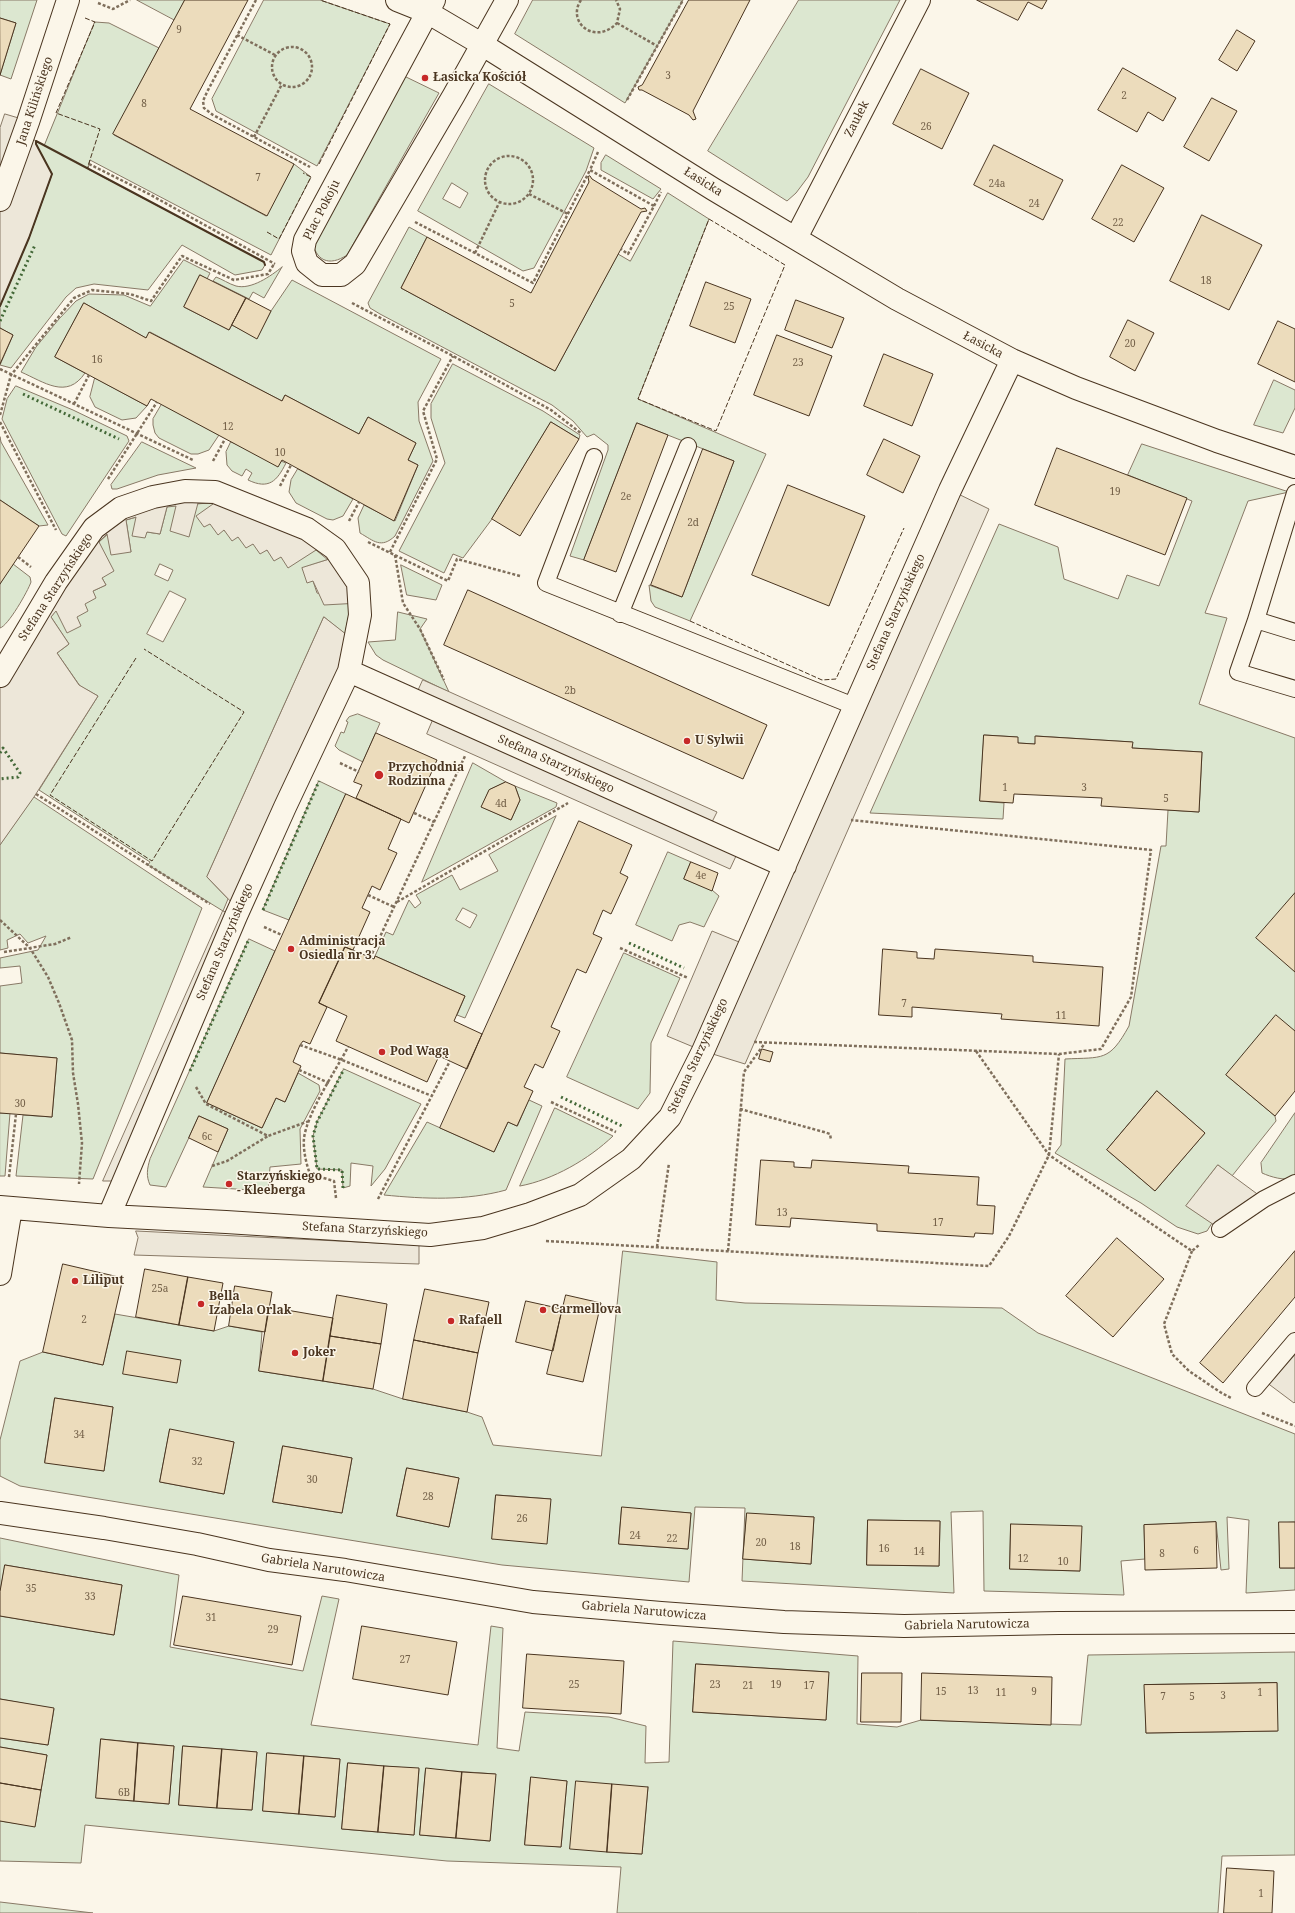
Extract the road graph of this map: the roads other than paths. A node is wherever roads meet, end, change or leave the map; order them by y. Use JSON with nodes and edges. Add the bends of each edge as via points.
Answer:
{"nodes":[{"id":1,"x":68,"y":0,"type":"edge"},
{"id":2,"x":397,"y":0,"type":"edge"},
{"id":3,"x":507,"y":0,"type":"edge"},
{"id":4,"x":919,"y":0,"type":"edge"},
{"id":5,"x":431,"y":6,"type":"edge"},
{"id":6,"x":484,"y":45,"type":"junction"},
{"id":7,"x":0,"y":200,"type":"edge"},
{"id":8,"x":796,"y":238,"type":"junction"},
{"id":9,"x":1012,"y":360,"type":"junction"},
{"id":10,"x":688,"y":446,"type":"dead end"},
{"id":11,"x":594,"y":457,"type":"road end"},
{"id":12,"x":1295,"y":467,"type":"edge"},
{"id":13,"x":1295,"y":493,"type":"edge"},
{"id":14,"x":620,"y":614,"type":"junction"},
{"id":15,"x":1256,"y":620,"type":"junction"},
{"id":16,"x":1295,"y":632,"type":"edge"},
{"id":17,"x":349,"y":671,"type":"junction"},
{"id":18,"x":0,"y":676,"type":"edge"},
{"id":19,"x":1295,"y":689,"type":"edge"},
{"id":20,"x":854,"y":706,"type":"junction"},
{"id":21,"x":785,"y":866,"type":"junction"},
{"id":22,"x":1295,"y":1183,"type":"edge"},
{"id":23,"x":5,"y":1207,"type":"edge"},
{"id":24,"x":109,"y":1216,"type":"junction"},
{"id":25,"x":1220,"y":1229,"type":"road end"},
{"id":26,"x":0,"y":1274,"type":"edge"},
{"id":27,"x":1295,"y":1341,"type":"edge"},
{"id":28,"x":1255,"y":1388,"type":"dead end"},
{"id":29,"x":0,"y":1513,"type":"edge"},
{"id":30,"x":1295,"y":1622,"type":"edge"}],
"edges":[{"from":1,"to":7,"type":"street","name":"Jana Kilińskiego"},
{"from":2,"to":5,"type":"street","name":"Łasicka"},
{"from":3,"to":6,"type":"street","name":"Plac Pokoju"},
{"from":4,"to":8,"type":"street","name":"Zaułek"},
{"from":5,"to":6,"type":"street","name":"Łasicka"},
{"from":5,"to":6,"type":"street","name":"Plac Pokoju","via":[[305,240],[303,251],[307,263],[322,275],[340,275],[355,264]]},
{"from":6,"to":8,"type":"street","name":"Łasicka"},
{"from":8,"to":9,"type":"street","name":"Łasicka","via":[[898,299]]},
{"from":9,"to":12,"type":"street","name":"Łasicka","via":[[1076,388],[1202,436]]},
{"from":9,"to":20,"type":"street","name":"Stefana Starzyńskiego","via":[[950,490]]},
{"from":10,"to":14,"type":"lane"},
{"from":11,"to":14,"type":"lane","via":[[546,583]]},
{"from":13,"to":15,"type":"lane"},
{"from":14,"to":20,"type":"lane"},
{"from":15,"to":16,"type":"lane"},
{"from":15,"to":19,"type":"lane","via":[[1238,672]]},
{"from":17,"to":18,"type":"street","name":"Stefana Starzyńskiego","via":[[360,615],[358,584],[335,549],[307,530],[215,492],[185,491],[153,497],[121,508],[94,528],[56,582]]},
{"from":17,"to":21,"type":"street","name":"Stefana Starzyńskiego"},
{"from":17,"to":24,"type":"street","name":"Stefana Starzyńskiego","via":[[238,910]]},
{"from":20,"to":21,"type":"street","name":"Stefana Starzyńskiego"},
{"from":21,"to":24,"type":"street","name":"Stefana Starzyńskiego","via":[[703,1051],[670,1117],[632,1159],[580,1195],[483,1228],[430,1235]]},
{"from":22,"to":25,"type":"lane","via":[[1264,1199]]},
{"from":23,"to":24,"type":"street","name":"Stefana Starzyńskiego"},
{"from":23,"to":26,"type":"street"},
{"from":27,"to":28,"type":"lane"},
{"from":29,"to":30,"type":"street","name":"Gabriela Narutowicza","via":[[104,1528],[269,1560],[345,1570],[533,1602],[660,1613],[784,1622],[904,1626]]}]}
